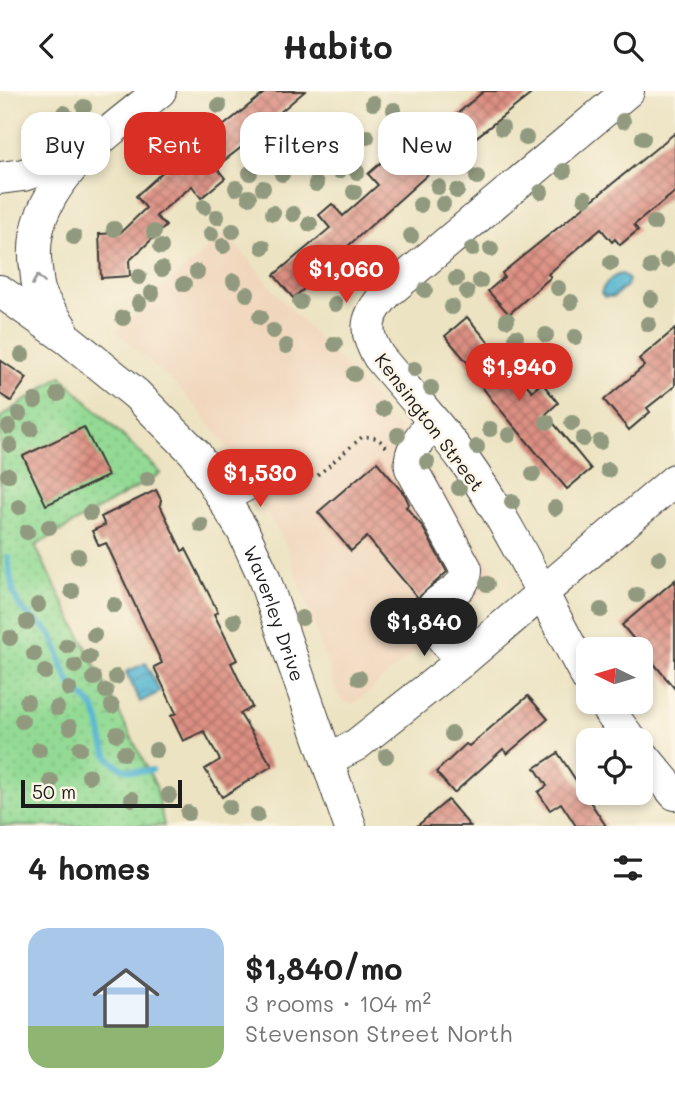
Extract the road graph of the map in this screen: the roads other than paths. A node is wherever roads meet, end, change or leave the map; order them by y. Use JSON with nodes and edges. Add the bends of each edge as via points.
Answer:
{"nodes":[{"id":1,"x":160,"y":91,"type":"edge"},
{"id":2,"x":628,"y":91,"type":"edge"},
{"id":3,"x":110,"y":133,"type":"edge"},
{"id":4,"x":23,"y":175,"type":"edge"},
{"id":5,"x":67,"y":175,"type":"edge"},
{"id":6,"x":0,"y":178,"type":"edge"},
{"id":7,"x":0,"y":291,"type":"edge"},
{"id":8,"x":69,"y":340,"type":"junction"},
{"id":9,"x":432,"y":422,"type":"junction"},
{"id":10,"x":282,"y":462,"type":"road end"},
{"id":11,"x":675,"y":480,"type":"edge"},
{"id":12,"x":223,"y":497,"type":"junction"},
{"id":13,"x":543,"y":591,"type":"junction"},
{"id":14,"x":576,"y":658,"type":"edge"},
{"id":15,"x":461,"y":662,"type":"junction"},
{"id":16,"x":611,"y":714,"type":"edge"},
{"id":17,"x":622,"y":728,"type":"edge"},
{"id":18,"x":327,"y":760,"type":"junction"},
{"id":19,"x":653,"y":767,"type":"edge"},
{"id":20,"x":675,"y":794,"type":"edge"},
{"id":21,"x":350,"y":826,"type":"edge"}],
"edges":[{"from":1,"to":3,"type":"street"},
{"from":2,"to":9,"type":"street","name":"Kensington Street","via":[[373,308],[367,324],[370,342]]},
{"from":4,"to":6,"type":"street"},
{"from":8,"to":5,"type":"street","one_way":true,"via":[[41,295],[34,258],[39,219]]},
{"from":7,"to":8,"type":"street","name":"Waverley Drive"},
{"from":8,"to":12,"type":"street","name":"Waverley Drive","via":[[136,394],[195,453]]},
{"from":9,"to":13,"type":"street","name":"Kensington Street","via":[[464,460]]},
{"from":9,"to":15,"type":"street","via":[[412,450],[410,461],[466,569],[463,584],[433,608],[431,615]]},
{"from":10,"to":12,"type":"street"},
{"from":11,"to":13,"type":"street"},
{"from":12,"to":18,"type":"street","name":"Waverley Drive","via":[[263,575]]},
{"from":13,"to":14,"type":"street","name":"Kensington Street"},
{"from":13,"to":15,"type":"street"},
{"from":15,"to":18,"type":"street","via":[[356,745]]},
{"from":16,"to":17,"type":"street"},
{"from":18,"to":21,"type":"street","name":"Waverley Drive"},
{"from":19,"to":20,"type":"street"}]}
